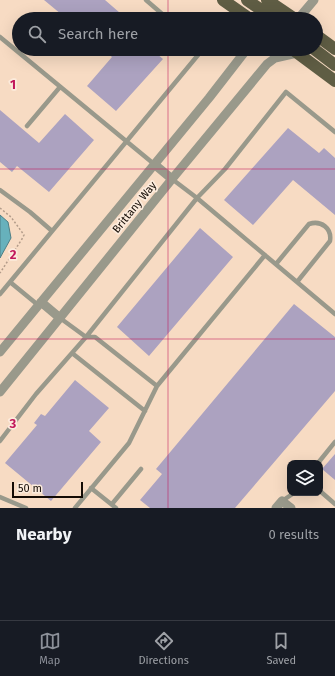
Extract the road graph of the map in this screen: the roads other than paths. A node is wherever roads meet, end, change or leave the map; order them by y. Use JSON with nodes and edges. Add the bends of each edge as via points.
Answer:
{"nodes":[{"id":1,"x":146,"y":0,"type":"edge"},
{"id":2,"x":223,"y":0,"type":"edge"},
{"id":3,"x":246,"y":0,"type":"edge"},
{"id":4,"x":267,"y":0,"type":"edge"},
{"id":5,"x":314,"y":0,"type":"edge"},
{"id":6,"x":160,"y":12,"type":"edge"},
{"id":7,"x":240,"y":12,"type":"edge"},
{"id":8,"x":264,"y":12,"type":"edge"},
{"id":9,"x":285,"y":12,"type":"edge"},
{"id":10,"x":304,"y":12,"type":"edge"},
{"id":11,"x":0,"y":37,"type":"edge"},
{"id":12,"x":323,"y":40,"type":"edge"},
{"id":13,"x":12,"y":47,"type":"edge"},
{"id":14,"x":335,"y":49,"type":"edge"},
{"id":15,"x":23,"y":56,"type":"edge"},
{"id":16,"x":197,"y":56,"type":"edge"},
{"id":17,"x":242,"y":56,"type":"edge"},
{"id":18,"x":280,"y":56,"type":"edge"},
{"id":19,"x":301,"y":56,"type":"edge"},
{"id":20,"x":323,"y":56,"type":"edge"},
{"id":21,"x":335,"y":65,"type":"edge"},
{"id":22,"x":335,"y":81,"type":"edge"},
{"id":23,"x":60,"y":87,"type":"junction"},
{"id":24,"x":27,"y":126,"type":"dead end"},
{"id":25,"x":335,"y":132,"type":"edge"},
{"id":26,"x":126,"y":142,"type":"junction"},
{"id":27,"x":154,"y":164,"type":"junction"},
{"id":28,"x":172,"y":179,"type":"junction"},
{"id":29,"x":0,"y":190,"type":"edge"},
{"id":30,"x":197,"y":198,"type":"junction"},
{"id":31,"x":52,"y":231,"type":"junction"},
{"id":32,"x":265,"y":255,"type":"junction"},
{"id":33,"x":276,"y":264,"type":"junction"},
{"id":34,"x":10,"y":282,"type":"junction"},
{"id":35,"x":297,"y":282,"type":"junction"},
{"id":36,"x":0,"y":294,"type":"edge"},
{"id":37,"x":40,"y":304,"type":"junction"},
{"id":38,"x":335,"y":314,"type":"edge"},
{"id":39,"x":60,"y":318,"type":"junction"},
{"id":40,"x":86,"y":337,"type":"junction"},
{"id":41,"x":0,"y":352,"type":"edge"},
{"id":42,"x":72,"y":353,"type":"junction"},
{"id":43,"x":157,"y":386,"type":"junction"},
{"id":44,"x":0,"y":392,"type":"edge"},
{"id":45,"x":145,"y":411,"type":"junction"},
{"id":46,"x":0,"y":441,"type":"edge"},
{"id":47,"x":335,"y":442,"type":"edge"},
{"id":48,"x":320,"y":460,"type":"edge"},
{"id":49,"x":141,"y":469,"type":"dead end"},
{"id":50,"x":91,"y":488,"type":"junction"},
{"id":51,"x":323,"y":494,"type":"edge"},
{"id":52,"x":290,"y":496,"type":"edge"},
{"id":53,"x":0,"y":497,"type":"edge"},
{"id":54,"x":112,"y":504,"type":"junction"},
{"id":55,"x":279,"y":504,"type":"edge"},
{"id":56,"x":335,"y":504,"type":"edge"},
{"id":57,"x":26,"y":508,"type":"edge"},
{"id":58,"x":75,"y":508,"type":"edge"},
{"id":59,"x":116,"y":508,"type":"edge"},
{"id":60,"x":291,"y":508,"type":"edge"}],
"edges":[{"from":1,"to":6,"type":"lane"},
{"from":2,"to":7,"type":"main road"},
{"from":3,"to":8,"type":"main road"},
{"from":4,"to":9,"type":"main road"},
{"from":5,"to":10,"type":"street"},
{"from":11,"to":13,"type":"lane"},
{"from":12,"to":14,"type":"main road"},
{"from":15,"to":23,"type":"lane"},
{"from":16,"to":26,"type":"lane"},
{"from":17,"to":27,"type":"street","name":"Brittany Way"},
{"from":18,"to":28,"type":"street","name":"Brittany Way","via":[[267,64]]},
{"from":19,"to":22,"type":"main road"},
{"from":20,"to":21,"type":"main road"},
{"from":23,"to":24,"type":"lane"},
{"from":23,"to":26,"type":"lane"},
{"from":25,"to":30,"type":"lane","via":[[286,92],[225,169]]},
{"from":26,"to":27,"type":"lane"},
{"from":26,"to":31,"type":"lane"},
{"from":27,"to":28,"type":"street"},
{"from":27,"to":37,"type":"street","name":"Brittany Way"},
{"from":28,"to":30,"type":"lane"},
{"from":28,"to":39,"type":"street","name":"Brittany Way"},
{"from":29,"to":31,"type":"lane"},
{"from":30,"to":32,"type":"lane"},
{"from":30,"to":40,"type":"lane"},
{"from":31,"to":34,"type":"lane"},
{"from":32,"to":33,"type":"lane"},
{"from":32,"to":43,"type":"lane"},
{"from":33,"to":35,"type":"lane"},
{"from":33,"to":35,"type":"lane","via":[[309,224],[322,224],[329,230],[330,241]]},
{"from":34,"to":36,"type":"lane"},
{"from":34,"to":37,"type":"lane"},
{"from":35,"to":38,"type":"lane"},
{"from":37,"to":39,"type":"street"},
{"from":37,"to":41,"type":"street","name":"Brittany Way"},
{"from":39,"to":40,"type":"lane"},
{"from":39,"to":44,"type":"street","name":"Brittany Way"},
{"from":40,"to":42,"type":"lane"},
{"from":40,"to":43,"type":"lane","via":[[95,337]]},
{"from":42,"to":45,"type":"lane"},
{"from":42,"to":46,"type":"lane"},
{"from":43,"to":45,"type":"lane"},
{"from":45,"to":50,"type":"lane","via":[[130,443]]},
{"from":47,"to":48,"type":"lane"},
{"from":49,"to":54,"type":"lane"},
{"from":50,"to":54,"type":"lane"},
{"from":50,"to":58,"type":"lane"},
{"from":51,"to":56,"type":"lane"},
{"from":52,"to":55,"type":"lane"},
{"from":53,"to":57,"type":"lane"},
{"from":54,"to":59,"type":"lane"},
{"from":55,"to":60,"type":"street"}]}
